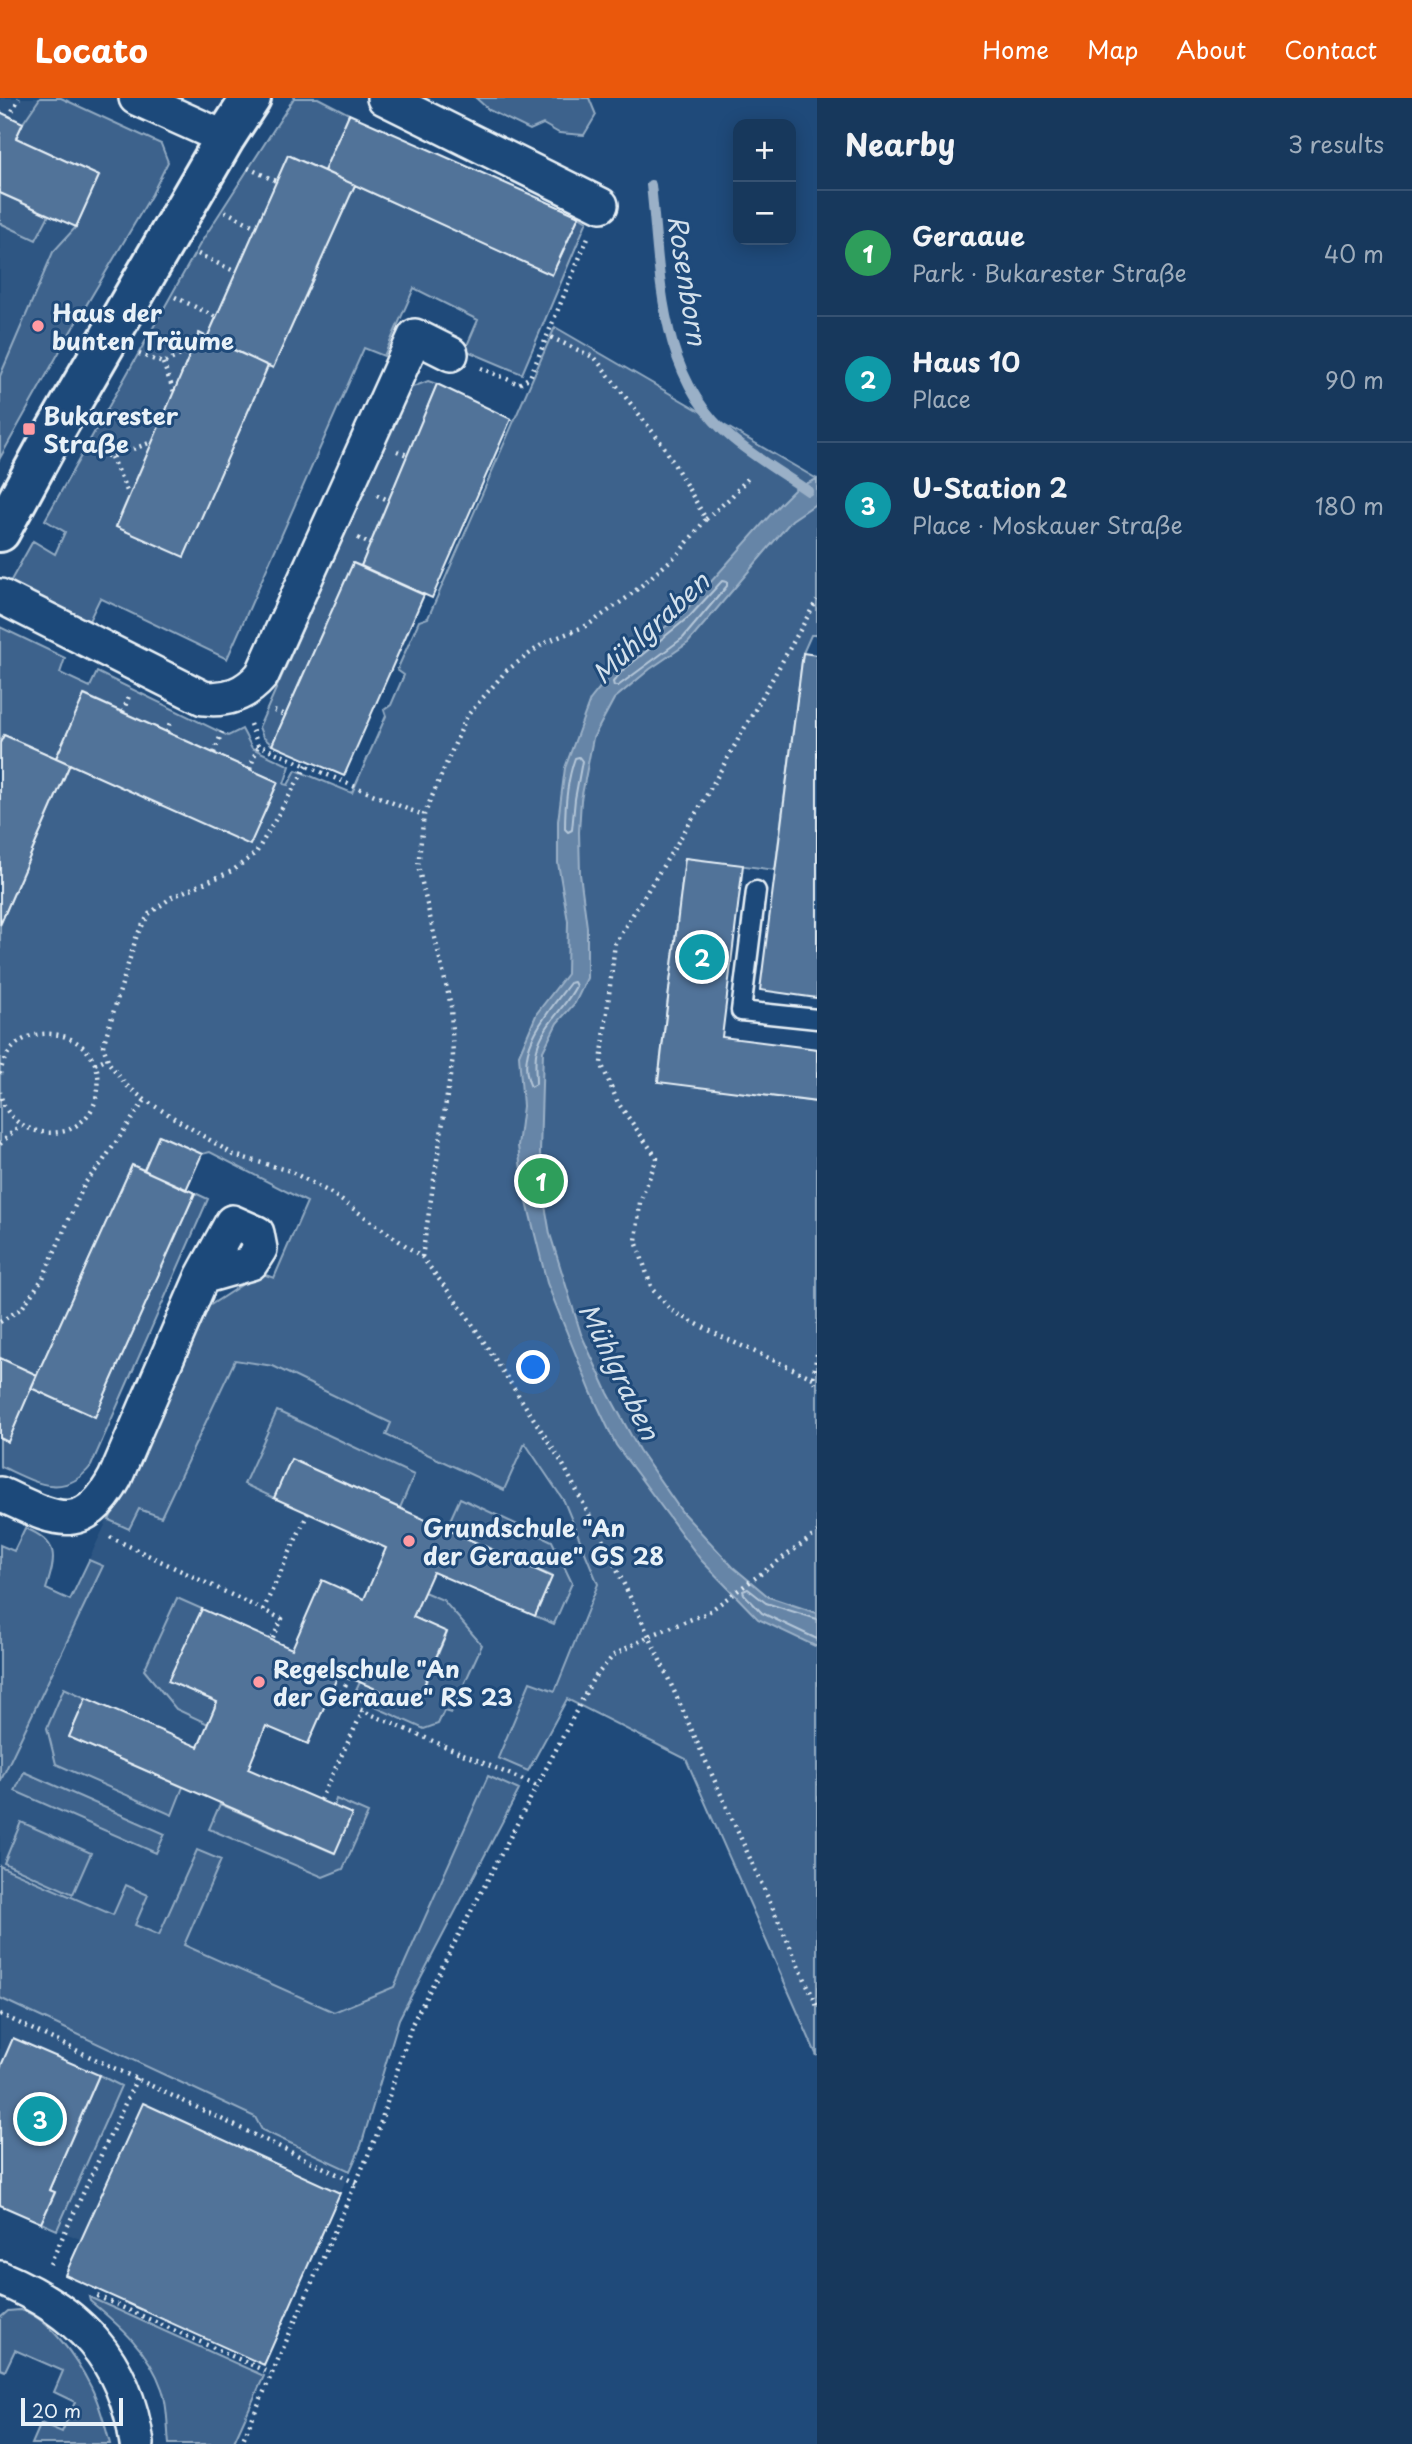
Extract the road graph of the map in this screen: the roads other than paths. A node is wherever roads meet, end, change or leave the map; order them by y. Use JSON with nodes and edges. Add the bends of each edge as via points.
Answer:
{"nodes":[{"id":1,"x":136,"y":98,"type":"edge"},
{"id":2,"x":251,"y":98,"type":"edge"},
{"id":3,"x":384,"y":98,"type":"edge"},
{"id":4,"x":233,"y":152,"type":"junction"},
{"id":5,"x":601,"y":205,"type":"road end"},
{"id":6,"x":451,"y":354,"type":"road end"},
{"id":7,"x":0,"y":532,"type":"edge"},
{"id":8,"x":0,"y":596,"type":"edge"},
{"id":9,"x":756,"y":891,"type":"dead end"},
{"id":10,"x":817,"y":1019,"type":"edge"},
{"id":11,"x":202,"y":1276,"type":"dead end"},
{"id":12,"x":0,"y":1494,"type":"edge"},
{"id":13,"x":0,"y":2278,"type":"edge"},
{"id":14,"x":137,"y":2444,"type":"edge"}],
"edges":[{"from":1,"to":4,"type":"street"},
{"from":2,"to":4,"type":"street"},
{"from":3,"to":5,"type":"street"},
{"from":4,"to":7,"type":"street","via":[[51,439]]},
{"from":6,"to":8,"type":"street","via":[[415,336],[262,675],[242,708],[203,698]]},
{"from":9,"to":10,"type":"lane","via":[[741,1011]]},
{"from":11,"to":12,"type":"street","via":[[116,1478],[98,1504],[74,1518],[59,1518]]},
{"from":13,"to":14,"type":"street","via":[[53,2304],[82,2327],[117,2375],[128,2400]]}]}
